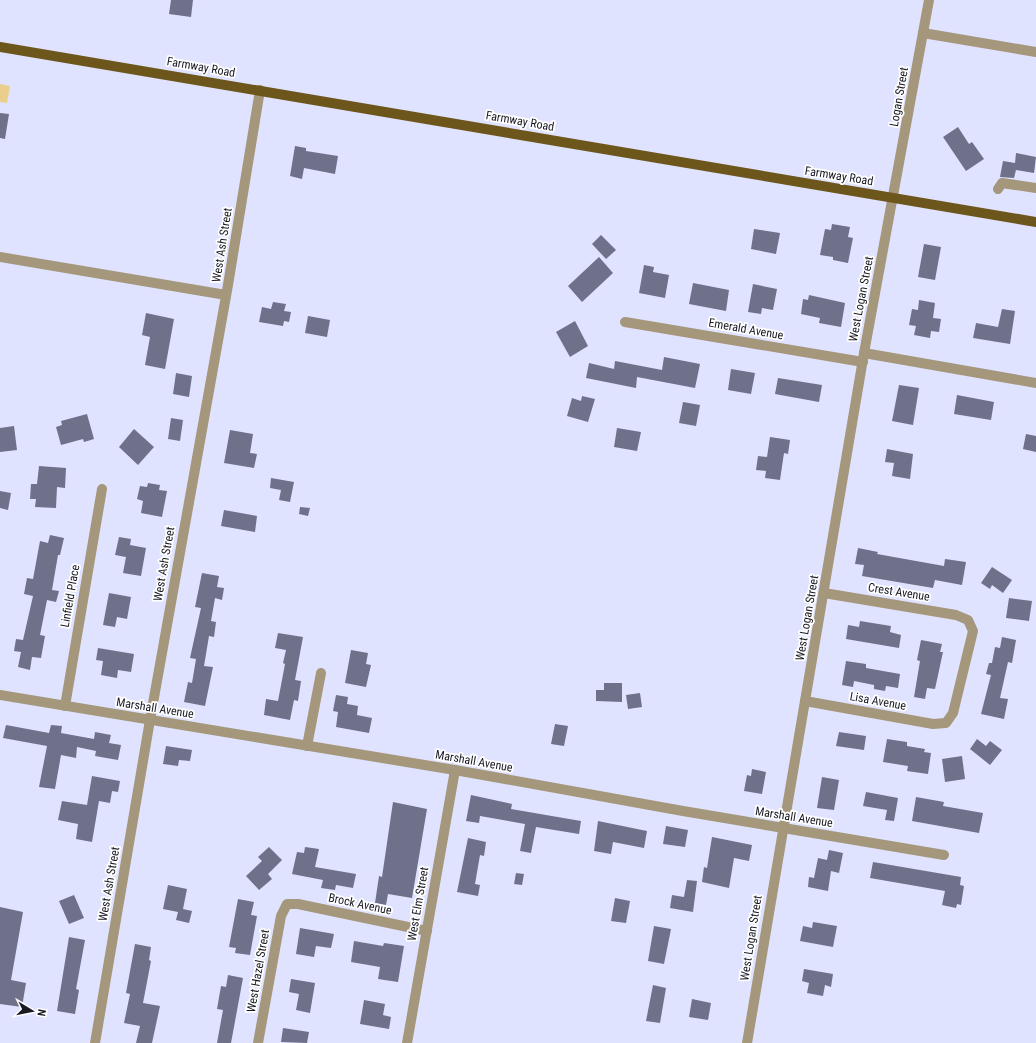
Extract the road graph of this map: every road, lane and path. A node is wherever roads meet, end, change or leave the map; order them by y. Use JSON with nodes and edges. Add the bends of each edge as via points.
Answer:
{"nodes":[{"id":1,"x":929,"y":0,"type":"edge"},
{"id":2,"x":923,"y":33,"type":"junction"},
{"id":3,"x":0,"y":47,"type":"edge"},
{"id":4,"x":1036,"y":52,"type":"edge"},
{"id":5,"x":260,"y":90,"type":"junction"},
{"id":6,"x":1036,"y":188,"type":"edge"},
{"id":7,"x":998,"y":189,"type":"dead end"},
{"id":8,"x":894,"y":198,"type":"junction"},
{"id":9,"x":1036,"y":222,"type":"edge"},
{"id":10,"x":0,"y":257,"type":"edge"},
{"id":11,"x":226,"y":295,"type":"junction"},
{"id":12,"x":625,"y":322,"type":"dead end"},
{"id":13,"x":864,"y":357,"type":"junction"},
{"id":14,"x":1036,"y":383,"type":"edge"},
{"id":15,"x":102,"y":489,"type":"dead end"},
{"id":16,"x":824,"y":593,"type":"junction"},
{"id":17,"x":321,"y":673,"type":"dead end"},
{"id":18,"x":0,"y":695,"type":"edge"},
{"id":19,"x":806,"y":701,"type":"junction"},
{"id":20,"x":65,"y":706,"type":"junction"},
{"id":21,"x":150,"y":720,"type":"junction"},
{"id":22,"x":946,"y":723,"type":"joint"},
{"id":23,"x":307,"y":746,"type":"junction"},
{"id":24,"x":455,"y":770,"type":"junction"},
{"id":25,"x":783,"y":828,"type":"junction"},
{"id":26,"x":944,"y":854,"type":"dead end"},
{"id":27,"x":287,"y":904,"type":"joint"},
{"id":28,"x":427,"y":931,"type":"junction"},
{"id":29,"x":95,"y":1043,"type":"edge"},
{"id":30,"x":258,"y":1043,"type":"edge"},
{"id":31,"x":407,"y":1043,"type":"edge"},
{"id":32,"x":747,"y":1043,"type":"edge"}],
"edges":[{"from":1,"to":2,"type":"street","name":"Logan Street"},
{"from":2,"to":4,"type":"street"},
{"from":2,"to":8,"type":"street","name":"Logan Street"},
{"from":3,"to":5,"type":"main road","name":"Farmway Road"},
{"from":5,"to":8,"type":"main road","name":"Farmway Road"},
{"from":5,"to":11,"type":"street","name":"West Ash Street"},
{"from":6,"to":7,"type":"street","via":[[1002,183]]},
{"from":8,"to":9,"type":"main road","name":"Farmway Road"},
{"from":8,"to":13,"type":"street","name":"West Logan Street"},
{"from":10,"to":11,"type":"street"},
{"from":11,"to":21,"type":"street","name":"West Ash Street"},
{"from":12,"to":13,"type":"street","name":"Emerald Avenue"},
{"from":13,"to":14,"type":"street","name":"Emerald Avenue"},
{"from":13,"to":16,"type":"street","name":"West Logan Street"},
{"from":15,"to":20,"type":"street","name":"Linfield Place"},
{"from":16,"to":19,"type":"street","name":"West Logan Street"},
{"from":16,"to":22,"type":"street","name":"Crest Avenue","via":[[956,615],[968,620],[973,631],[953,713]]},
{"from":17,"to":23,"type":"street"},
{"from":18,"to":20,"type":"street","name":"Marshall Avenue"},
{"from":19,"to":22,"type":"street","name":"Lisa Avenue","via":[[934,724]]},
{"from":19,"to":25,"type":"street","name":"West Logan Street"},
{"from":20,"to":21,"type":"street","name":"Marshall Avenue"},
{"from":21,"to":23,"type":"street","name":"Marshall Avenue"},
{"from":21,"to":29,"type":"street","name":"West Ash Street"},
{"from":23,"to":24,"type":"street","name":"Marshall Avenue"},
{"from":24,"to":25,"type":"street","name":"Marshall Avenue"},
{"from":24,"to":28,"type":"street","name":"West Elm Street"},
{"from":25,"to":26,"type":"street","name":"Marshall Avenue"},
{"from":25,"to":32,"type":"street","name":"West Logan Street"},
{"from":27,"to":28,"type":"street","name":"Brock Avenue","via":[[298,904]]},
{"from":27,"to":30,"type":"street","name":"West Hazel Street","via":[[281,916]]},
{"from":28,"to":31,"type":"street","name":"West Elm Street"}]}
